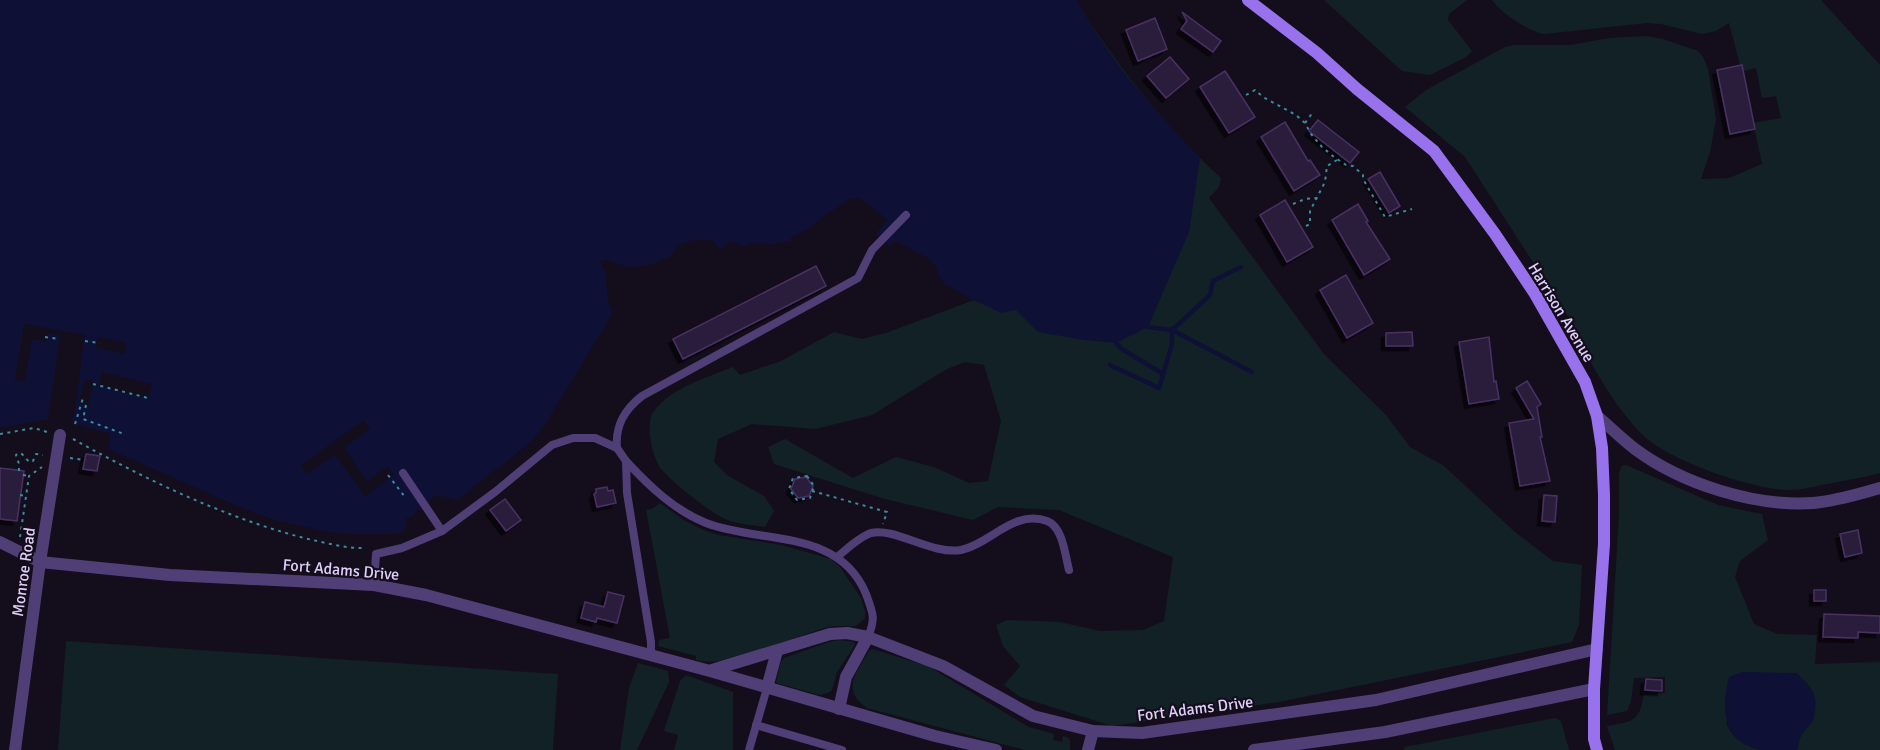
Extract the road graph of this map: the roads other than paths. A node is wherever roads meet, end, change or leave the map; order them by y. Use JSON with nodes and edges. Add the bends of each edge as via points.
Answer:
{"nodes":[{"id":1,"x":1248,"y":0,"type":"edge"},
{"id":2,"x":906,"y":215,"type":"dead end"},
{"id":3,"x":1597,"y":416,"type":"junction"},
{"id":4,"x":60,"y":435,"type":"road end"},
{"id":5,"x":617,"y":448,"type":"junction"},
{"id":6,"x":626,"y":461,"type":"junction"},
{"id":7,"x":403,"y":473,"type":"dead end"},
{"id":8,"x":1880,"y":488,"type":"edge"},
{"id":9,"x":442,"y":531,"type":"junction"},
{"id":10,"x":0,"y":542,"type":"edge"},
{"id":11,"x":837,"y":557,"type":"junction"},
{"id":12,"x":40,"y":562,"type":"junction"},
{"id":13,"x":1069,"y":570,"type":"dead end"},
{"id":14,"x":374,"y":585,"type":"junction"},
{"id":15,"x":868,"y":637,"type":"junction"},
{"id":16,"x":1597,"y":648,"type":"junction"},
{"id":17,"x":777,"y":651,"type":"junction"},
{"id":18,"x":651,"y":655,"type":"junction"},
{"id":19,"x":710,"y":671,"type":"junction"},
{"id":20,"x":766,"y":688,"type":"junction"},
{"id":21,"x":1594,"y":689,"type":"junction"},
{"id":22,"x":839,"y":709,"type":"junction"},
{"id":23,"x":756,"y":725,"type":"junction"},
{"id":24,"x":1094,"y":731,"type":"junction"},
{"id":25,"x":15,"y":750,"type":"edge"},
{"id":26,"x":749,"y":750,"type":"edge"},
{"id":27,"x":842,"y":750,"type":"edge"},
{"id":28,"x":996,"y":750,"type":"edge"},
{"id":29,"x":1088,"y":750,"type":"edge"},
{"id":30,"x":1254,"y":750,"type":"edge"},
{"id":31,"x":1597,"y":750,"type":"edge"}],
"edges":[{"from":1,"to":3,"type":"main road","name":"Harrison Avenue","via":[[1434,151],[1535,294],[1585,382]]},
{"from":2,"to":5,"type":"lane","via":[[872,250],[858,278],[642,396],[621,420]]},
{"from":3,"to":8,"type":"street","via":[[1636,450],[1668,469],[1752,499],[1813,503]]},
{"from":3,"to":16,"type":"main road","name":"Harrison Avenue","via":[[1604,495]]},
{"from":4,"to":12,"type":"street","name":"Monroe Road"},
{"from":5,"to":6,"type":"lane"},
{"from":5,"to":9,"type":"lane","via":[[595,438],[573,438],[552,445]]},
{"from":6,"to":11,"type":"lane","via":[[658,494],[695,518],[820,548]]},
{"from":6,"to":18,"type":"lane"},
{"from":7,"to":9,"type":"lane"},
{"from":9,"to":14,"type":"lane","via":[[376,554]]},
{"from":10,"to":12,"type":"street","name":"Fort Adams Drive"},
{"from":11,"to":13,"type":"lane","via":[[870,533],[880,532],[952,551],[968,548],[1033,518],[1050,522],[1059,534]]},
{"from":11,"to":15,"type":"lane","via":[[857,577],[873,610],[874,623]]},
{"from":12,"to":14,"type":"street","name":"Fort Adams Drive","via":[[170,575]]},
{"from":12,"to":25,"type":"street","name":"Monroe Road"},
{"from":14,"to":18,"type":"street","name":"Fort Adams Drive","via":[[426,595]]},
{"from":15,"to":17,"type":"street","name":"Fort Adams Drive","via":[[830,634]]},
{"from":15,"to":22,"type":"street","via":[[846,677]]},
{"from":15,"to":24,"type":"street","name":"Fort Adams Drive","via":[[943,666],[1034,716]]},
{"from":16,"to":21,"type":"main road","name":"Harrison Avenue"},
{"from":16,"to":24,"type":"street","name":"Fort Adams Drive","via":[[1376,700],[1142,733]]},
{"from":17,"to":19,"type":"street","name":"Fort Adams Drive"},
{"from":17,"to":20,"type":"street"},
{"from":18,"to":19,"type":"street","name":"Fort Adams Drive"},
{"from":19,"to":20,"type":"street","name":"Fort Adams Drive"},
{"from":20,"to":22,"type":"street","name":"Fort Adams Drive"},
{"from":20,"to":23,"type":"lane"},
{"from":21,"to":30,"type":"street","via":[[1385,732]]},
{"from":21,"to":31,"type":"main road","name":"Harrison Avenue"},
{"from":22,"to":28,"type":"street","name":"Fort Adams Drive"},
{"from":23,"to":26,"type":"lane"},
{"from":23,"to":27,"type":"lane"},
{"from":24,"to":29,"type":"street"}]}
